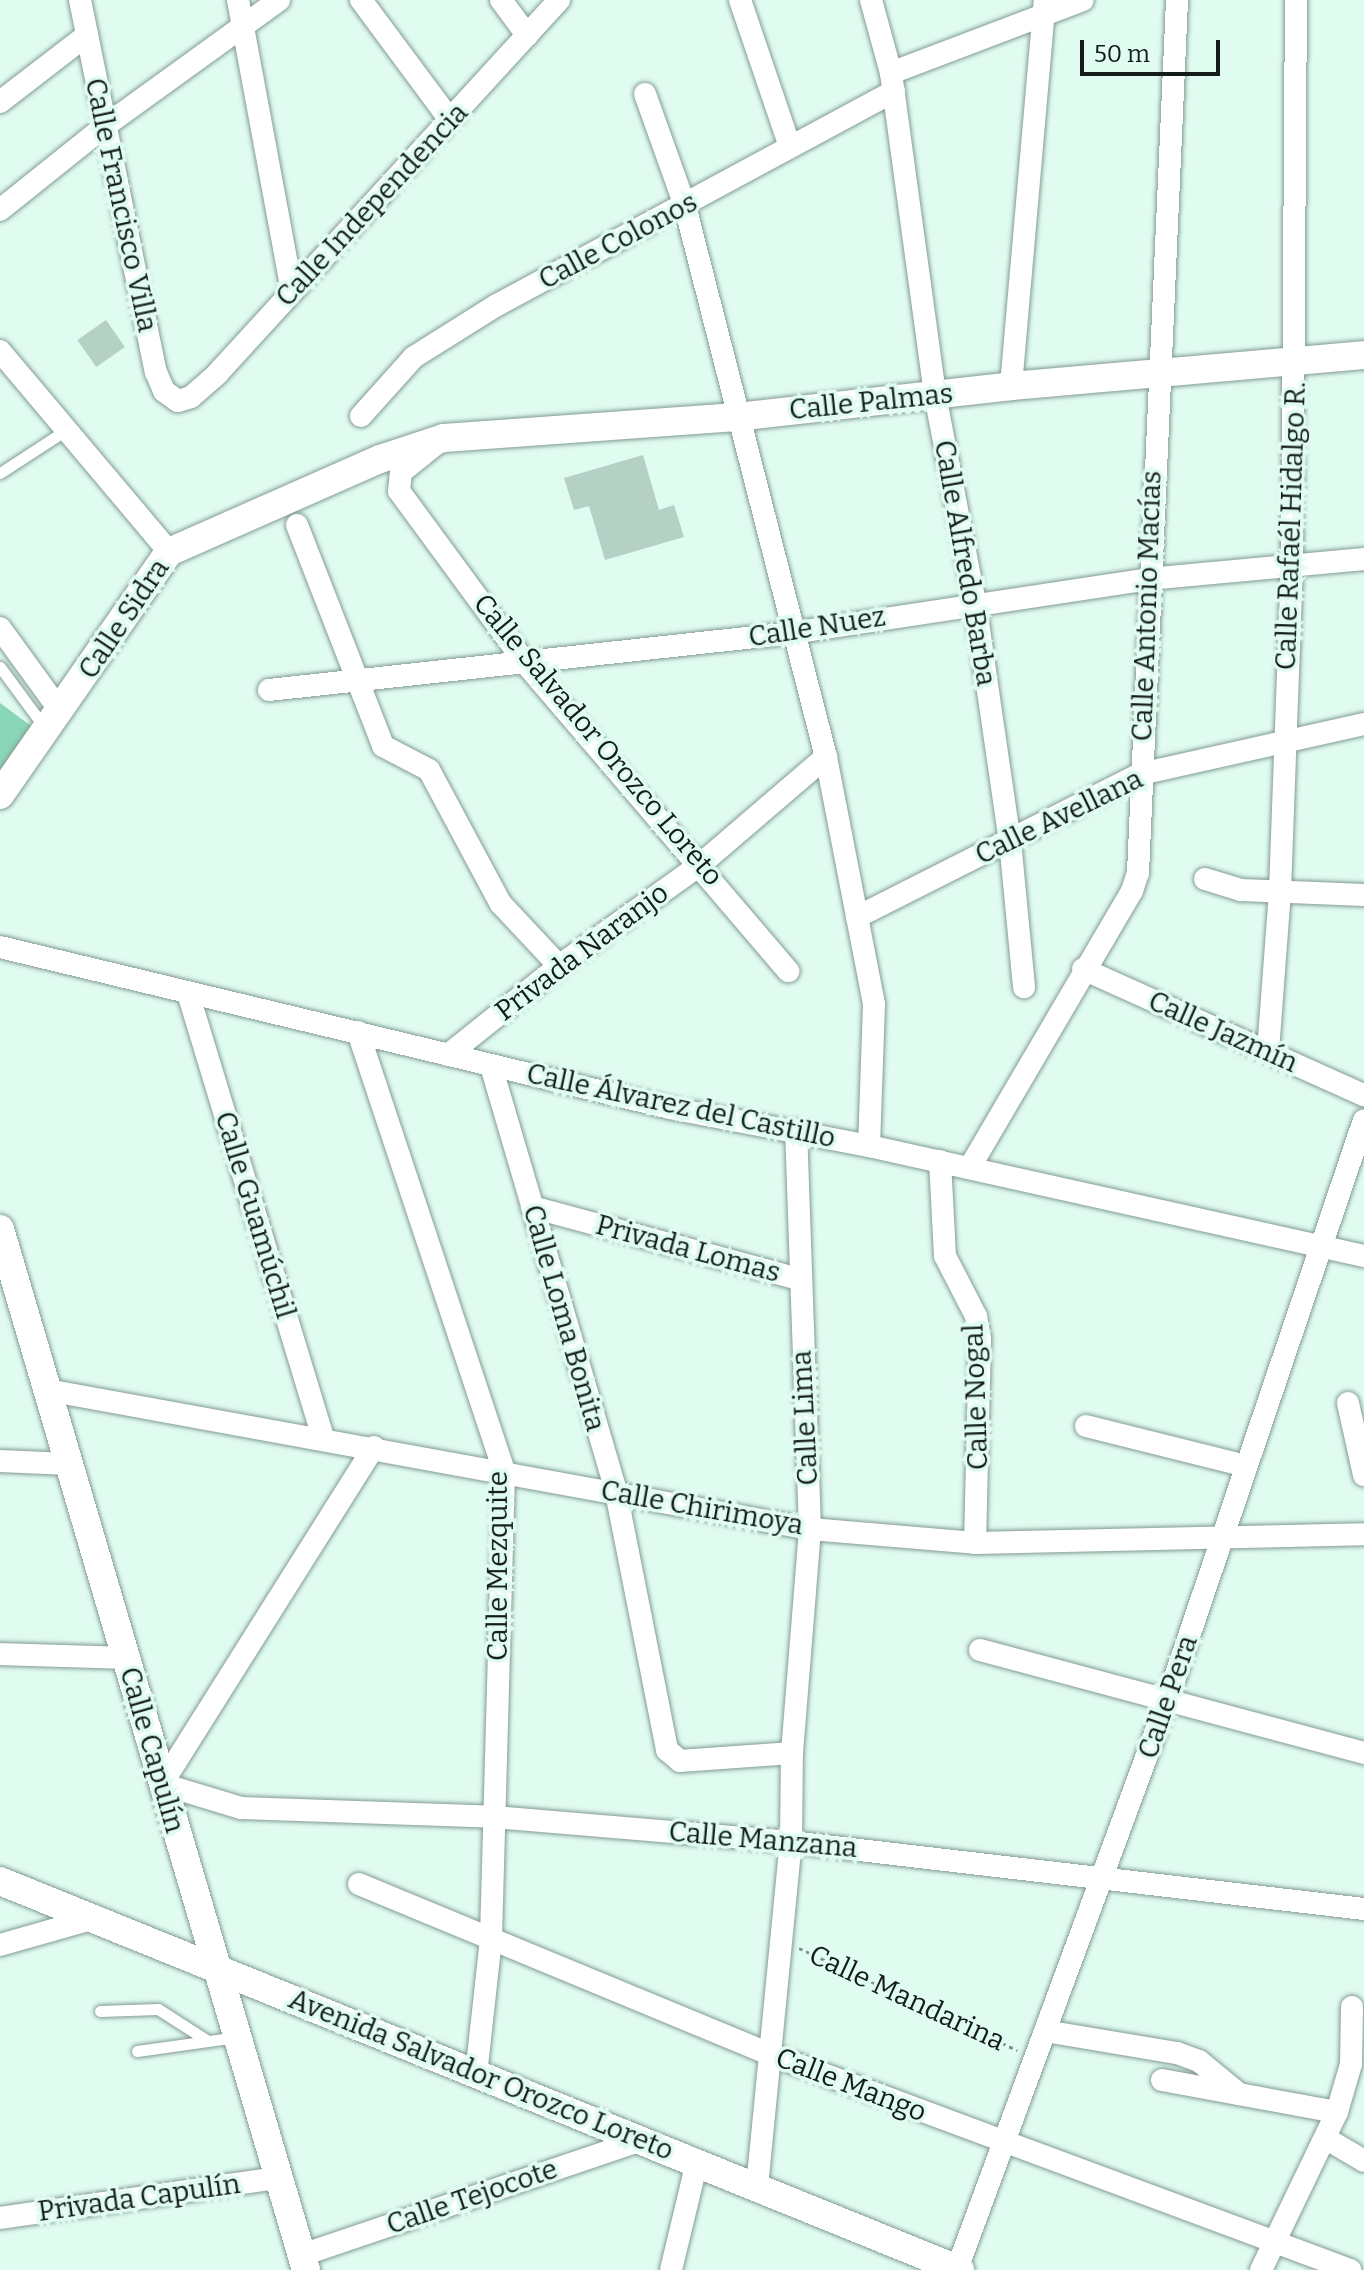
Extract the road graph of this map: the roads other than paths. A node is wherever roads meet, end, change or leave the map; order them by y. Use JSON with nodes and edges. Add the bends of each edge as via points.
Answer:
{"nodes":[{"id":1,"x":80,"y":0,"type":"edge"},
{"id":2,"x":238,"y":0,"type":"edge"},
{"id":3,"x":279,"y":0,"type":"edge"},
{"id":4,"x":361,"y":0,"type":"edge"},
{"id":5,"x":501,"y":0,"type":"edge"},
{"id":6,"x":559,"y":0,"type":"edge"},
{"id":7,"x":740,"y":0,"type":"edge"},
{"id":8,"x":871,"y":0,"type":"edge"},
{"id":9,"x":1083,"y":0,"type":"edge"},
{"id":10,"x":1177,"y":0,"type":"edge"},
{"id":11,"x":1296,"y":0,"type":"edge"},
{"id":12,"x":1044,"y":9,"type":"edge"},
{"id":13,"x":244,"y":28,"type":"junction"},
{"id":14,"x":87,"y":35,"type":"junction"},
{"id":15,"x":527,"y":35,"type":"junction"},
{"id":16,"x":893,"y":82,"type":"junction"},
{"id":17,"x":645,"y":94,"type":"dead end"},
{"id":18,"x":0,"y":102,"type":"edge"},
{"id":19,"x":450,"y":120,"type":"junction"},
{"id":20,"x":105,"y":126,"type":"junction"},
{"id":21,"x":789,"y":144,"type":"junction"},
{"id":22,"x":685,"y":206,"type":"junction"},
{"id":23,"x":0,"y":210,"type":"edge"},
{"id":24,"x":292,"y":291,"type":"junction"},
{"id":25,"x":0,"y":351,"type":"edge"},
{"id":26,"x":1364,"y":355,"type":"edge"},
{"id":27,"x":1297,"y":363,"type":"junction"},
{"id":28,"x":1156,"y":377,"type":"junction"},
{"id":29,"x":1011,"y":386,"type":"junction"},
{"id":30,"x":935,"y":395,"type":"junction"},
{"id":31,"x":178,"y":401,"type":"joint"},
{"id":32,"x":361,"y":416,"type":"dead end"},
{"id":33,"x":736,"y":417,"type":"junction"},
{"id":34,"x":66,"y":430,"type":"junction"},
{"id":35,"x":444,"y":438,"type":"junction"},
{"id":36,"x":380,"y":459,"type":"joint"},
{"id":37,"x":0,"y":473,"type":"edge"},
{"id":38,"x":297,"y":525,"type":"dead end"},
{"id":39,"x":169,"y":552,"type":"junction"},
{"id":40,"x":1364,"y":559,"type":"edge"},
{"id":41,"x":1292,"y":566,"type":"junction"},
{"id":42,"x":1148,"y":579,"type":"junction"},
{"id":43,"x":975,"y":602,"type":"junction"},
{"id":44,"x":0,"y":628,"type":"edge"},
{"id":45,"x":792,"y":633,"type":"junction"},
{"id":46,"x":526,"y":664,"type":"junction"},
{"id":47,"x":0,"y":667,"type":"edge"},
{"id":48,"x":358,"y":678,"type":"junction"},
{"id":49,"x":269,"y":690,"type":"dead end"},
{"id":50,"x":54,"y":721,"type":"junction"},
{"id":51,"x":1364,"y":724,"type":"edge"},
{"id":52,"x":1283,"y":744,"type":"junction"},
{"id":53,"x":826,"y":757,"type":"junction"},
{"id":54,"x":1140,"y":774,"type":"junction"},
{"id":55,"x":0,"y":795,"type":"edge"},
{"id":56,"x":1010,"y":841,"type":"junction"},
{"id":57,"x":701,"y":864,"type":"junction"},
{"id":58,"x":1205,"y":879,"type":"dead end"},
{"id":59,"x":1280,"y":891,"type":"junction"},
{"id":60,"x":1364,"y":895,"type":"edge"},
{"id":61,"x":857,"y":917,"type":"junction"},
{"id":62,"x":0,"y":947,"type":"edge"},
{"id":63,"x":559,"y":966,"type":"junction"},
{"id":64,"x":1083,"y":969,"type":"junction"},
{"id":65,"x":788,"y":971,"type":"dead end"},
{"id":66,"x":1024,"y":987,"type":"dead end"},
{"id":67,"x":188,"y":993,"type":"junction"},
{"id":68,"x":358,"y":1032,"type":"junction"},
{"id":69,"x":1268,"y":1051,"type":"junction"},
{"id":70,"x":448,"y":1055,"type":"junction"},
{"id":71,"x":491,"y":1066,"type":"junction"},
{"id":72,"x":1364,"y":1095,"type":"edge"},
{"id":73,"x":1364,"y":1120,"type":"edge"},
{"id":74,"x":796,"y":1130,"type":"junction"},
{"id":75,"x":869,"y":1146,"type":"junction"},
{"id":76,"x":940,"y":1161,"type":"junction"},
{"id":77,"x":970,"y":1167,"type":"junction"},
{"id":78,"x":532,"y":1207,"type":"junction"},
{"id":79,"x":0,"y":1229,"type":"edge"},
{"id":80,"x":1320,"y":1244,"type":"junction"},
{"id":81,"x":1364,"y":1256,"type":"edge"},
{"id":82,"x":799,"y":1279,"type":"junction"},
{"id":83,"x":47,"y":1390,"type":"junction"},
{"id":84,"x":1348,"y":1403,"type":"dead end"},
{"id":85,"x":1086,"y":1426,"type":"dead end"},
{"id":86,"x":323,"y":1438,"type":"junction"},
{"id":87,"x":374,"y":1447,"type":"junction"},
{"id":88,"x":0,"y":1461,"type":"edge"},
{"id":89,"x":69,"y":1464,"type":"junction"},
{"id":90,"x":1246,"y":1466,"type":"junction"},
{"id":91,"x":504,"y":1472,"type":"junction"},
{"id":92,"x":1364,"y":1475,"type":"edge"},
{"id":93,"x":616,"y":1492,"type":"junction"},
{"id":94,"x":810,"y":1529,"type":"junction"},
{"id":95,"x":1364,"y":1534,"type":"edge"},
{"id":96,"x":1223,"y":1538,"type":"junction"},
{"id":97,"x":975,"y":1543,"type":"junction"},
{"id":98,"x":980,"y":1650,"type":"dead end"},
{"id":99,"x":0,"y":1654,"type":"edge"},
{"id":100,"x":126,"y":1658,"type":"junction"},
{"id":101,"x":1167,"y":1701,"type":"junction"},
{"id":102,"x":792,"y":1753,"type":"junction"},
{"id":103,"x":1364,"y":1753,"type":"edge"},
{"id":104,"x":162,"y":1784,"type":"junction"},
{"id":105,"x":494,"y":1817,"type":"junction"},
{"id":106,"x":791,"y":1842,"type":"junction"},
{"id":107,"x":1104,"y":1876,"type":"junction"},
{"id":108,"x":0,"y":1881,"type":"edge"},
{"id":109,"x":359,"y":1884,"type":"dead end"},
{"id":110,"x":1364,"y":1909,"type":"edge"},
{"id":111,"x":95,"y":1918,"type":"junction"},
{"id":112,"x":491,"y":1939,"type":"junction"},
{"id":113,"x":0,"y":1945,"type":"edge"},
{"id":114,"x":216,"y":1967,"type":"junction"},
{"id":115,"x":1352,"y":2007,"type":"dead end"},
{"id":116,"x":100,"y":2011,"type":"dead end"},
{"id":117,"x":1045,"y":2031,"type":"junction"},
{"id":118,"x":237,"y":2037,"type":"junction"},
{"id":119,"x":208,"y":2041,"type":"junction"},
{"id":120,"x":137,"y":2051,"type":"dead end"},
{"id":121,"x":772,"y":2055,"type":"junction"},
{"id":122,"x":476,"y":2074,"type":"junction"},
{"id":123,"x":1162,"y":2080,"type":"dead end"},
{"id":124,"x":1239,"y":2094,"type":"junction"},
{"id":125,"x":1337,"y":2112,"type":"junction"},
{"id":126,"x":1325,"y":2138,"type":"junction"},
{"id":127,"x":642,"y":2140,"type":"junction"},
{"id":128,"x":1003,"y":2143,"type":"junction"},
{"id":129,"x":1364,"y":2161,"type":"edge"},
{"id":130,"x":697,"y":2162,"type":"junction"},
{"id":131,"x":279,"y":2178,"type":"junction"},
{"id":132,"x":757,"y":2187,"type":"junction"},
{"id":133,"x":0,"y":2218,"type":"edge"},
{"id":134,"x":1273,"y":2242,"type":"junction"},
{"id":135,"x":304,"y":2262,"type":"edge"},
{"id":136,"x":959,"y":2269,"type":"edge"},
{"id":137,"x":671,"y":2270,"type":"edge"},
{"id":138,"x":1261,"y":2270,"type":"edge"},
{"id":139,"x":1350,"y":2270,"type":"edge"}],
"edges":[{"from":1,"to":14,"type":"street","name":"Calle Francisco Villa"},
{"from":2,"to":13,"type":"street"},
{"from":3,"to":13,"type":"street"},
{"from":4,"to":19,"type":"street"},
{"from":5,"to":15,"type":"street"},
{"from":6,"to":15,"type":"street","name":"Calle Independencia"},
{"from":7,"to":21,"type":"street"},
{"from":8,"to":16,"type":"street","name":"Calle Alfredo Barba"},
{"from":9,"to":12,"type":"street","name":"Calle Colonos"},
{"from":10,"to":28,"type":"street","name":"Calle Antonio Macías"},
{"from":11,"to":27,"type":"street","name":"Calle Rafaél Hidalgo R."},
{"from":12,"to":16,"type":"street","name":"Calle Colonos"},
{"from":12,"to":29,"type":"street"},
{"from":13,"to":20,"type":"street"},
{"from":13,"to":24,"type":"street"},
{"from":14,"to":18,"type":"street"},
{"from":14,"to":20,"type":"street","name":"Calle Francisco Villa"},
{"from":15,"to":19,"type":"street","name":"Calle Independencia"},
{"from":16,"to":21,"type":"street","name":"Calle Colonos"},
{"from":16,"to":30,"type":"street","name":"Calle Alfredo Barba"},
{"from":17,"to":22,"type":"street"},
{"from":19,"to":24,"type":"street","name":"Calle Independencia"},
{"from":20,"to":23,"type":"street"},
{"from":20,"to":31,"type":"street","name":"Calle Francisco Villa","via":[[156,372],[164,391]]},
{"from":21,"to":22,"type":"street","name":"Calle Colonos"},
{"from":22,"to":32,"type":"street","name":"Calle Colonos","via":[[497,305],[414,357]]},
{"from":22,"to":33,"type":"street"},
{"from":24,"to":31,"type":"street","name":"Calle Independencia","via":[[217,374],[191,397]]},
{"from":25,"to":34,"type":"street"},
{"from":26,"to":27,"type":"street","name":"Calle Palmas"},
{"from":27,"to":28,"type":"street","name":"Calle Palmas"},
{"from":27,"to":41,"type":"street","name":"Calle Rafaél Hidalgo R."},
{"from":28,"to":29,"type":"street","name":"Calle Palmas"},
{"from":28,"to":42,"type":"street","name":"Calle Antonio Macías"},
{"from":29,"to":30,"type":"street","name":"Calle Palmas"},
{"from":30,"to":33,"type":"street","name":"Calle Palmas"},
{"from":30,"to":43,"type":"street","name":"Calle Alfredo Barba"},
{"from":33,"to":35,"type":"street","name":"Calle Palmas"},
{"from":33,"to":45,"type":"street"},
{"from":34,"to":37,"type":"lane"},
{"from":34,"to":39,"type":"street"},
{"from":35,"to":36,"type":"street","name":"Calle Palmas"},
{"from":35,"to":46,"type":"street","name":"Calle Salvador Orozco Loreto","via":[[401,472],[397,486]]},
{"from":36,"to":39,"type":"street","name":"Calle Sidra"},
{"from":38,"to":48,"type":"street"},
{"from":39,"to":50,"type":"street","name":"Calle Sidra"},
{"from":40,"to":41,"type":"street","name":"Calle Nuez"},
{"from":41,"to":42,"type":"street","name":"Calle Nuez"},
{"from":41,"to":52,"type":"street","name":"Calle Rafaél Hidalgo R."},
{"from":42,"to":43,"type":"street","name":"Calle Nuez"},
{"from":42,"to":54,"type":"street","name":"Calle Antonio Macías"},
{"from":43,"to":45,"type":"street","name":"Calle Nuez"},
{"from":43,"to":56,"type":"street","name":"Calle Alfredo Barba"},
{"from":44,"to":50,"type":"street"},
{"from":45,"to":46,"type":"street","name":"Calle Nuez"},
{"from":45,"to":53,"type":"street"},
{"from":46,"to":48,"type":"street","name":"Calle Nuez"},
{"from":46,"to":57,"type":"street","name":"Calle Salvador Orozco Loreto"},
{"from":47,"to":50,"type":"lane"},
{"from":48,"to":49,"type":"street","name":"Calle Nuez"},
{"from":48,"to":63,"type":"street","via":[[383,746],[429,770],[501,904]]},
{"from":50,"to":55,"type":"street","name":"Calle Sidra"},
{"from":51,"to":52,"type":"street","name":"Calle Avellana"},
{"from":52,"to":54,"type":"street","name":"Calle Avellana"},
{"from":52,"to":59,"type":"street","name":"Calle Rafaél Hidalgo R."},
{"from":53,"to":57,"type":"street","name":"Privada Naranjo"},
{"from":53,"to":61,"type":"street"},
{"from":54,"to":56,"type":"street","name":"Calle Avellana"},
{"from":54,"to":64,"type":"street","name":"Calle Antonio Macías","via":[[1138,873]]},
{"from":56,"to":61,"type":"street","name":"Calle Avellana"},
{"from":56,"to":66,"type":"street","name":"Calle Alfredo Barba"},
{"from":57,"to":63,"type":"street","name":"Privada Naranjo"},
{"from":57,"to":65,"type":"street","name":"Calle Salvador Orozco Loreto"},
{"from":58,"to":59,"type":"street","via":[[1241,890]]},
{"from":59,"to":60,"type":"street"},
{"from":59,"to":69,"type":"street","name":"Calle Rafaél Hidalgo R."},
{"from":61,"to":75,"type":"street","via":[[874,1004]]},
{"from":62,"to":67,"type":"street","name":"Calle Álvarez del Castillo"},
{"from":63,"to":70,"type":"street","name":"Privada Naranjo"},
{"from":64,"to":69,"type":"street","name":"Calle Jazmín"},
{"from":64,"to":77,"type":"street","name":"Calle Antonio Macías"},
{"from":67,"to":68,"type":"street","name":"Calle Álvarez del Castillo"},
{"from":67,"to":86,"type":"street","name":"Calle Guamúchil"},
{"from":68,"to":70,"type":"street","name":"Calle Álvarez del Castillo"},
{"from":68,"to":91,"type":"street","name":"Calle Mezquite"},
{"from":69,"to":72,"type":"street","name":"Calle Jazmín"},
{"from":70,"to":71,"type":"street","name":"Calle Álvarez del Castillo"},
{"from":71,"to":74,"type":"street","name":"Calle Álvarez del Castillo","via":[[670,1108]]},
{"from":71,"to":78,"type":"street","name":"Calle Loma Bonita"},
{"from":73,"to":80,"type":"street","name":"Calle Pera"},
{"from":74,"to":75,"type":"street","name":"Calle Álvarez del Castillo"},
{"from":74,"to":82,"type":"street","name":"Calle Lima"},
{"from":75,"to":76,"type":"street","name":"Calle Álvarez del Castillo"},
{"from":76,"to":77,"type":"street","name":"Calle Álvarez del Castillo"},
{"from":76,"to":97,"type":"street","name":"Calle Nogal","via":[[945,1256],[976,1316],[980,1339]]},
{"from":77,"to":80,"type":"street","name":"Calle Álvarez del Castillo"},
{"from":78,"to":82,"type":"street","name":"Privada Lomas"},
{"from":78,"to":93,"type":"street","name":"Calle Loma Bonita"},
{"from":79,"to":83,"type":"street","name":"Calle Capulín"},
{"from":80,"to":81,"type":"street","name":"Calle Álvarez del Castillo"},
{"from":80,"to":90,"type":"street","name":"Calle Pera"},
{"from":82,"to":94,"type":"street","name":"Calle Lima"},
{"from":83,"to":86,"type":"street","name":"Calle Chirimoya"},
{"from":83,"to":89,"type":"street","name":"Calle Capulín"},
{"from":84,"to":92,"type":"street"},
{"from":85,"to":90,"type":"street"},
{"from":86,"to":87,"type":"street","name":"Calle Chirimoya"},
{"from":87,"to":91,"type":"street","name":"Calle Chirimoya"},
{"from":87,"to":104,"type":"street"},
{"from":88,"to":89,"type":"street"},
{"from":89,"to":100,"type":"street","name":"Calle Capulín"},
{"from":90,"to":96,"type":"street","name":"Calle Pera"},
{"from":91,"to":93,"type":"street","name":"Calle Chirimoya"},
{"from":91,"to":105,"type":"street","name":"Calle Mezquite"},
{"from":93,"to":94,"type":"street","name":"Calle Chirimoya"},
{"from":93,"to":102,"type":"street","name":"Calle Loma Bonita","via":[[671,1758]]},
{"from":94,"to":97,"type":"street","name":"Calle Chirimoya"},
{"from":94,"to":102,"type":"street","name":"Calle Lima"},
{"from":95,"to":96,"type":"street","name":"Calle Chirimoya"},
{"from":96,"to":97,"type":"street","name":"Calle Chirimoya"},
{"from":96,"to":101,"type":"street","name":"Calle Pera"},
{"from":98,"to":101,"type":"street"},
{"from":99,"to":100,"type":"street"},
{"from":100,"to":104,"type":"street","name":"Calle Capulín"},
{"from":101,"to":103,"type":"street"},
{"from":101,"to":107,"type":"street","name":"Calle Pera"},
{"from":102,"to":106,"type":"street","name":"Calle Lima"},
{"from":104,"to":105,"type":"street","name":"Calle Manzana","via":[[241,1808]]},
{"from":104,"to":114,"type":"street","name":"Calle Capulín"},
{"from":105,"to":106,"type":"street","name":"Calle Manzana"},
{"from":105,"to":112,"type":"street","name":"Calle Mezquite"},
{"from":106,"to":107,"type":"street","name":"Calle Manzana"},
{"from":106,"to":121,"type":"street","name":"Calle Lima","via":[[778,1939]]},
{"from":107,"to":110,"type":"street","name":"Calle Manzana"},
{"from":107,"to":117,"type":"street","name":"Calle Pera"},
{"from":108,"to":111,"type":"street","name":"Avenida Salvador Orozco Loreto"},
{"from":109,"to":112,"type":"street","name":"Calle Mango"},
{"from":111,"to":113,"type":"street"},
{"from":111,"to":114,"type":"street","name":"Avenida Salvador Orozco Loreto"},
{"from":112,"to":121,"type":"street","name":"Calle Mango"},
{"from":112,"to":122,"type":"street","name":"Calle Mezquite"},
{"from":114,"to":118,"type":"street","name":"Calle Capulín"},
{"from":114,"to":122,"type":"street","name":"Avenida Salvador Orozco Loreto"},
{"from":115,"to":125,"type":"street","via":[[1351,2064]]},
{"from":116,"to":119,"type":"lane","via":[[158,2009]]},
{"from":117,"to":124,"type":"street","via":[[1177,2053],[1199,2061]]},
{"from":117,"to":128,"type":"street","name":"Calle Pera"},
{"from":118,"to":119,"type":"lane"},
{"from":118,"to":131,"type":"street","name":"Calle Capulín"},
{"from":119,"to":120,"type":"lane"},
{"from":121,"to":128,"type":"street","name":"Calle Mango"},
{"from":121,"to":132,"type":"street","name":"Calle Lima"},
{"from":122,"to":127,"type":"street","name":"Avenida Salvador Orozco Loreto"},
{"from":123,"to":124,"type":"street"},
{"from":124,"to":125,"type":"street"},
{"from":125,"to":126,"type":"street"},
{"from":126,"to":129,"type":"street"},
{"from":126,"to":134,"type":"street"},
{"from":127,"to":130,"type":"street","name":"Avenida Salvador Orozco Loreto"},
{"from":127,"to":135,"type":"street","name":"Calle Tejocote"},
{"from":128,"to":134,"type":"street","name":"Calle Mango"},
{"from":128,"to":136,"type":"street","name":"Calle Pera"},
{"from":130,"to":132,"type":"street","name":"Avenida Salvador Orozco Loreto"},
{"from":130,"to":137,"type":"street"},
{"from":131,"to":133,"type":"street","name":"Privada Capulín"},
{"from":131,"to":135,"type":"street","name":"Calle Capulín"},
{"from":132,"to":136,"type":"street","name":"Avenida Salvador Orozco Loreto"},
{"from":134,"to":138,"type":"street"},
{"from":134,"to":139,"type":"street","name":"Calle Mango"}]}
